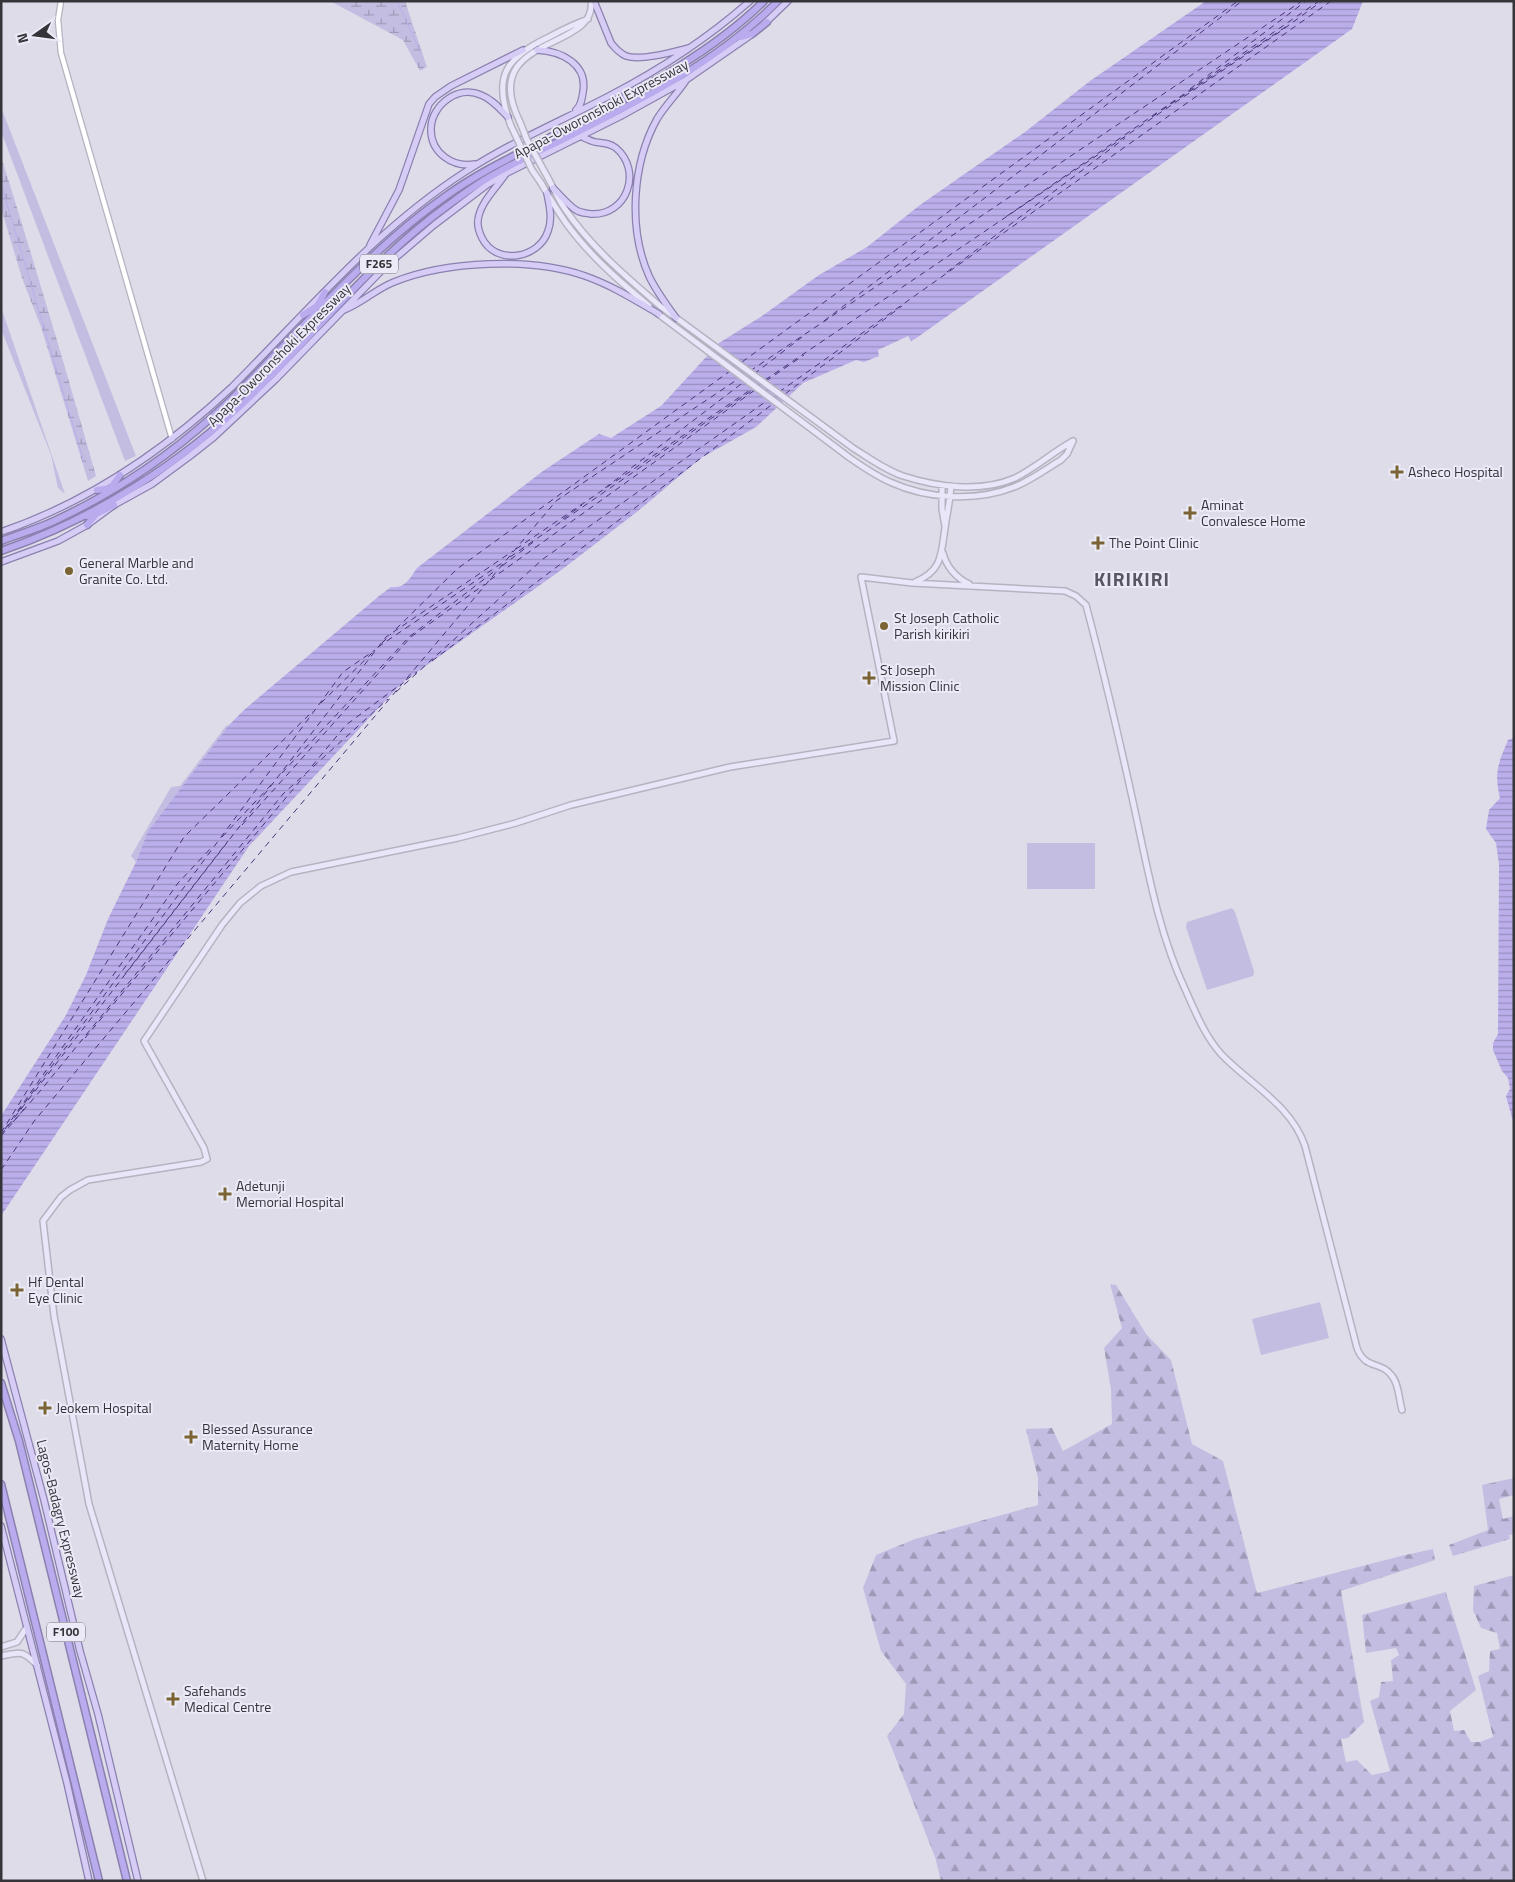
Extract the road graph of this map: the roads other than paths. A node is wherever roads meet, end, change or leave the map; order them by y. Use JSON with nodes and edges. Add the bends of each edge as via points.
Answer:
{"nodes":[{"id":1,"x":61,"y":1,"type":"edge"},
{"id":2,"x":592,"y":1,"type":"edge"},
{"id":3,"x":750,"y":1,"type":"edge"},
{"id":4,"x":764,"y":1,"type":"edge"},
{"id":5,"x":778,"y":1,"type":"edge"},
{"id":6,"x":788,"y":1,"type":"edge"},
{"id":7,"x":588,"y":19,"type":"junction"},
{"id":8,"x":765,"y":19,"type":"junction"},
{"id":9,"x":752,"y":34,"type":"junction"},
{"id":10,"x":737,"y":38,"type":"junction"},
{"id":11,"x":744,"y":41,"type":"junction"},
{"id":12,"x":696,"y":46,"type":"junction"},
{"id":13,"x":523,"y":50,"type":"junction"},
{"id":14,"x":537,"y":50,"type":"junction"},
{"id":15,"x":686,"y":80,"type":"junction"},
{"id":16,"x":570,"y":115,"type":"junction"},
{"id":17,"x":508,"y":117,"type":"junction"},
{"id":18,"x":580,"y":136,"type":"junction"},
{"id":19,"x":480,"y":163,"type":"junction"},
{"id":20,"x":507,"y":173,"type":"junction"},
{"id":21,"x":554,"y":188,"type":"junction"},
{"id":22,"x":547,"y":193,"type":"junction"},
{"id":23,"x":369,"y":248,"type":"junction"},
{"id":24,"x":325,"y":292,"type":"junction"},
{"id":25,"x":332,"y":296,"type":"junction"},
{"id":26,"x":317,"y":306,"type":"junction"},
{"id":27,"x":342,"y":310,"type":"junction"},
{"id":28,"x":659,"y":314,"type":"junction"},
{"id":29,"x":303,"y":315,"type":"junction"},
{"id":30,"x":311,"y":318,"type":"junction"},
{"id":31,"x":679,"y":320,"type":"junction"},
{"id":32,"x":172,"y":439,"type":"junction"},
{"id":33,"x":120,"y":475,"type":"junction"},
{"id":34,"x":942,"y":485,"type":"junction"},
{"id":35,"x":951,"y":486,"type":"junction"},
{"id":36,"x":96,"y":490,"type":"junction"},
{"id":37,"x":106,"y":493,"type":"junction"},
{"id":38,"x":942,"y":495,"type":"junction"},
{"id":39,"x":950,"y":496,"type":"junction"},
{"id":40,"x":113,"y":502,"type":"junction"},
{"id":41,"x":96,"y":514,"type":"junction"},
{"id":42,"x":81,"y":516,"type":"junction"},
{"id":43,"x":87,"y":526,"type":"junction"},
{"id":44,"x":945,"y":527,"type":"junction"},
{"id":45,"x":1,"y":532,"type":"edge"},
{"id":46,"x":1,"y":541,"type":"edge"},
{"id":47,"x":943,"y":550,"type":"junction"},
{"id":48,"x":1,"y":551,"type":"edge"},
{"id":49,"x":1,"y":562,"type":"edge"},
{"id":50,"x":912,"y":583,"type":"junction"},
{"id":51,"x":972,"y":585,"type":"junction"},
{"id":52,"x":1,"y":1339,"type":"edge"},
{"id":53,"x":1,"y":1383,"type":"edge"},
{"id":54,"x":1402,"y":1410,"type":"dead end"},
{"id":55,"x":1,"y":1484,"type":"edge"},
{"id":56,"x":1,"y":1526,"type":"edge"},
{"id":57,"x":27,"y":1627,"type":"junction"},
{"id":58,"x":1,"y":1647,"type":"edge"},
{"id":59,"x":1,"y":1656,"type":"edge"},
{"id":60,"x":37,"y":1665,"type":"junction"},
{"id":61,"x":89,"y":1881,"type":"edge"},
{"id":62,"x":99,"y":1881,"type":"edge"},
{"id":63,"x":127,"y":1881,"type":"edge"},
{"id":64,"x":138,"y":1881,"type":"edge"},
{"id":65,"x":203,"y":1881,"type":"edge"}],
"edges":[{"from":1,"to":32,"type":"street","via":[[58,20],[61,53]]},
{"from":2,"to":7,"type":"main road"},
{"from":2,"to":12,"type":"main road","via":[[611,43],[624,55],[645,57]]},
{"from":3,"to":12,"type":"main road","name":"Apapa-Oworonshoki Expressway"},
{"from":4,"to":25,"type":"highway","name":"Apapa-Oworonshoki Expressway","number":"F265","via":[[681,65],[448,194],[386,244]]},
{"from":5,"to":8,"type":"highway","name":"Apapa-Oworonshoki Expressway","number":"F265"},
{"from":6,"to":8,"type":"main road","name":"Apapa-Oworonshoki Expressway"},
{"from":7,"to":13,"type":"main road"},
{"from":7,"to":14,"type":"main road","via":[[582,26]]},
{"from":8,"to":9,"type":"highway"},
{"from":8,"to":10,"type":"highway","name":"Apapa-Oworonshoki Expressway","number":"F265"},
{"from":8,"to":11,"type":"main road","name":"Apapa-Oworonshoki Expressway"},
{"from":9,"to":10,"type":"highway"},
{"from":9,"to":11,"type":"highway"},
{"from":10,"to":40,"type":"highway","name":"Apapa-Oworonshoki Expressway","number":"F265","via":[[655,91],[494,174],[444,208],[383,260],[225,420],[182,455]]},
{"from":11,"to":15,"type":"main road","name":"Apapa-Oworonshoki Expressway"},
{"from":12,"to":16,"type":"main road","name":"Apapa-Oworonshoki Expressway"},
{"from":13,"to":17,"type":"main road","via":[[512,60],[505,78],[503,97]]},
{"from":13,"to":23,"type":"main road","via":[[451,86],[429,104],[399,190]]},
{"from":14,"to":16,"type":"main road","via":[[560,54],[576,65],[580,72],[584,88],[582,100],[579,108]]},
{"from":14,"to":21,"type":"main road","bridge":true,"via":[[519,64],[512,77],[511,98],[527,140]]},
{"from":15,"to":18,"type":"main road","name":"Apapa-Oworonshoki Expressway"},
{"from":15,"to":31,"type":"main road","via":[[651,131],[642,160],[636,203],[643,260],[655,286]]},
{"from":16,"to":19,"type":"main road","name":"Apapa-Oworonshoki Expressway"},
{"from":17,"to":19,"type":"main road","via":[[480,94],[452,96],[439,107],[431,128],[436,148],[456,164]]},
{"from":17,"to":22,"type":"main road","bridge":true,"via":[[532,170]]},
{"from":18,"to":20,"type":"main road","name":"Apapa-Oworonshoki Expressway"},
{"from":18,"to":21,"type":"main road","via":[[610,144],[628,162],[630,184],[627,194],[614,208],[595,214],[575,210]]},
{"from":19,"to":23,"type":"main road","name":"Apapa-Oworonshoki Expressway","via":[[430,196]]},
{"from":20,"to":22,"type":"main road","via":[[480,210],[477,221],[484,241],[502,256],[524,255],[533,250],[548,232]]},
{"from":20,"to":27,"type":"main road","name":"Apapa-Oworonshoki Expressway","via":[[418,238]]},
{"from":21,"to":31,"type":"main road","via":[[565,210],[606,258]]},
{"from":22,"to":28,"type":"main road","via":[[596,258]]},
{"from":23,"to":24,"type":"main road","name":"Apapa-Oworonshoki Expressway"},
{"from":24,"to":26,"type":"highway"},
{"from":24,"to":29,"type":"main road","name":"Apapa-Oworonshoki Expressway"},
{"from":25,"to":26,"type":"highway"},
{"from":25,"to":30,"type":"highway","name":"Apapa-Oworonshoki Expressway","number":"F265"},
{"from":26,"to":29,"type":"highway"},
{"from":26,"to":30,"type":"highway"},
{"from":27,"to":28,"type":"main road","via":[[375,291],[414,275],[494,264],[539,266],[579,274],[614,288]]},
{"from":27,"to":40,"type":"main road","name":"Apapa-Oworonshoki Expressway","via":[[276,380],[214,437],[152,484]]},
{"from":28,"to":38,"type":"main road","via":[[872,473],[911,490]]},
{"from":29,"to":32,"type":"main road","name":"Apapa-Oworonshoki Expressway","via":[[221,397]]},
{"from":30,"to":37,"type":"highway","name":"Apapa-Oworonshoki Expressway","number":"F265","via":[[214,416],[174,449]]},
{"from":31,"to":34,"type":"main road","via":[[853,448],[902,476]]},
{"from":32,"to":33,"type":"main road","name":"Apapa-Oworonshoki Expressway"},
{"from":33,"to":36,"type":"main road","name":"Apapa-Oworonshoki Expressway"},
{"from":33,"to":37,"type":"highway"},
{"from":34,"to":35,"type":"main road"},
{"from":34,"to":38,"type":"main road"},
{"from":35,"to":39,"type":"main road"},
{"from":35,"to":39,"type":"main road","via":[[986,485],[1016,477],[1073,441],[1061,460],[1015,487],[984,494]]},
{"from":36,"to":37,"type":"highway"},
{"from":36,"to":45,"type":"main road","name":"Apapa-Oworonshoki Expressway","via":[[49,514]]},
{"from":37,"to":40,"type":"highway"},
{"from":37,"to":46,"type":"highway","via":[[52,522]]},
{"from":38,"to":39,"type":"main road"},
{"from":38,"to":44,"type":"main road"},
{"from":39,"to":44,"type":"main road"},
{"from":40,"to":41,"type":"highway"},
{"from":40,"to":42,"type":"highway","name":"Apapa-Oworonshoki Expressway","number":"F265"},
{"from":40,"to":43,"type":"main road","name":"Apapa-Oworonshoki Expressway"},
{"from":41,"to":42,"type":"highway"},
{"from":41,"to":43,"type":"highway"},
{"from":42,"to":48,"type":"highway","name":"Apapa-Oworonshoki Expressway","number":"F265","via":[[50,533]]},
{"from":43,"to":49,"type":"main road","name":"Apapa-Oworonshoki Expressway","via":[[58,541]]},
{"from":44,"to":47,"type":"main road"},
{"from":47,"to":50,"type":"main road","via":[[940,560],[930,572]]},
{"from":47,"to":51,"type":"main road","via":[[955,574]]},
{"from":50,"to":51,"type":"main road"},
{"from":50,"to":65,"type":"main road","via":[[862,577],[894,741],[704,773],[571,805],[482,832],[291,872],[255,890],[240,902],[222,925],[144,1041],[207,1158],[202,1162],[88,1180],[60,1197],[43,1221],[54,1316],[87,1497]]},
{"from":51,"to":54,"type":"main road","via":[[1065,592],[1086,605],[1172,960],[1217,1049],[1299,1129],[1357,1348],[1361,1358],[1391,1374]]},
{"from":52,"to":64,"type":"main road","name":"Lagos-Badagry Expressway","via":[[42,1491]]},
{"from":53,"to":63,"type":"highway","name":"Lagos-Badagry Expressway","number":"F100","via":[[23,1458]]},
{"from":55,"to":62,"type":"highway","number":"F100"},
{"from":56,"to":57,"type":"main road"},
{"from":57,"to":58,"type":"main road","via":[[18,1642]]},
{"from":57,"to":60,"type":"main road"},
{"from":59,"to":60,"type":"main road","via":[[22,1653]]},
{"from":60,"to":61,"type":"main road"}]}
